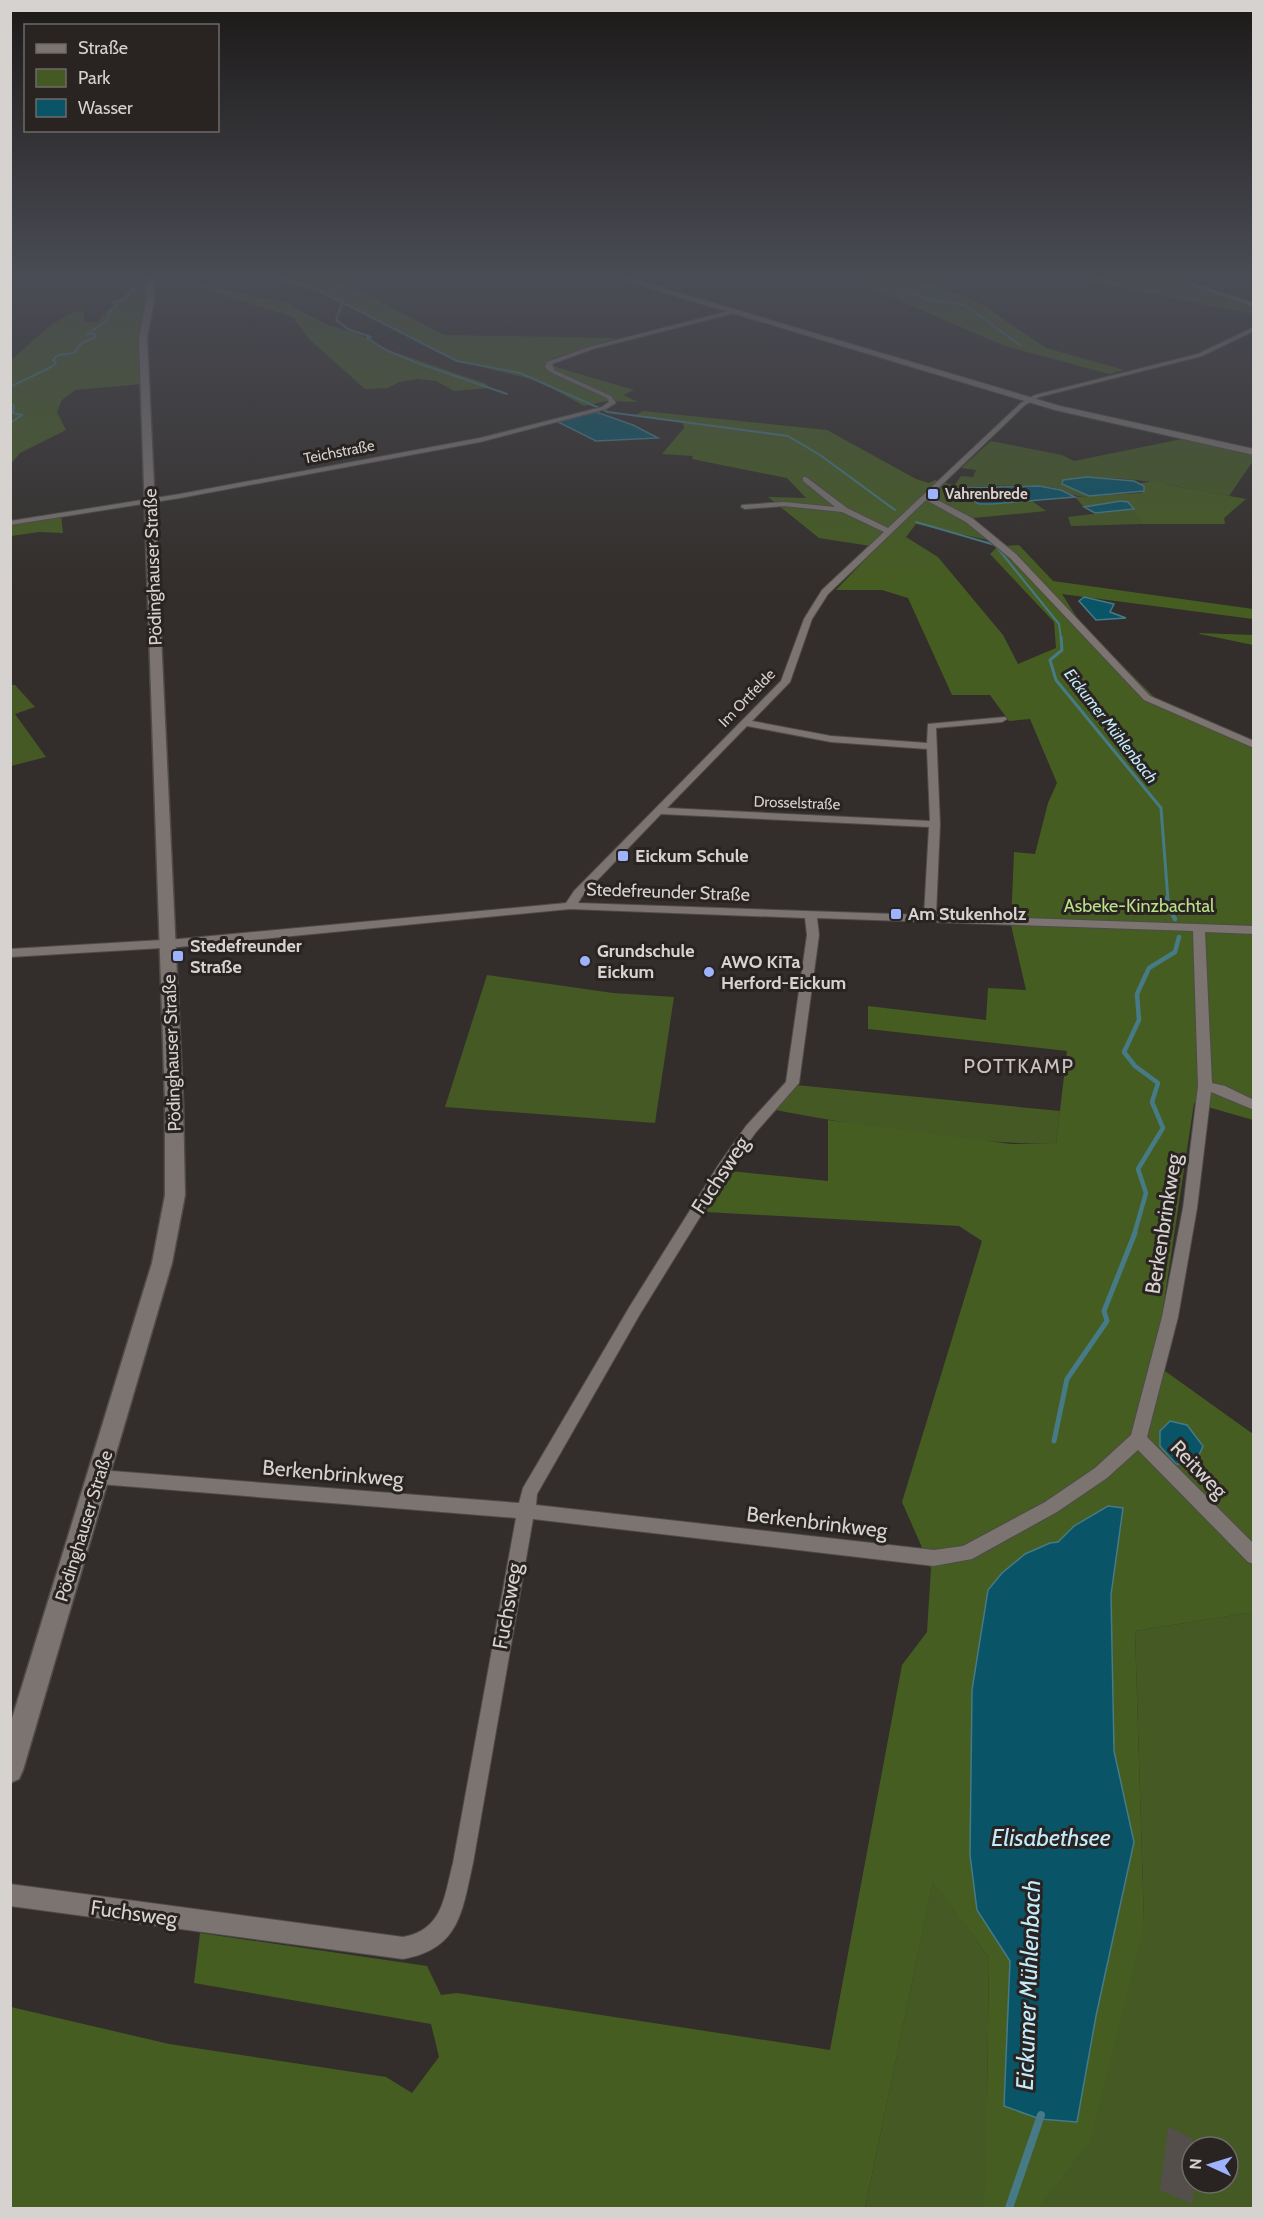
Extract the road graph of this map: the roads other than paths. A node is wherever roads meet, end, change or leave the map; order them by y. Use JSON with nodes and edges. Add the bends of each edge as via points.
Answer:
{"nodes":[{"id":1,"x":145,"y":381,"type":"edge"},
{"id":2,"x":573,"y":381,"type":"edge"},
{"id":3,"x":964,"y":381,"type":"edge"},
{"id":4,"x":1098,"y":381,"type":"edge"},
{"id":5,"x":1029,"y":400,"type":"junction"},
{"id":6,"x":1254,"y":452,"type":"edge"},
{"id":7,"x":806,"y":479,"type":"dead end"},
{"id":8,"x":925,"y":496,"type":"junction"},
{"id":9,"x":150,"y":501,"type":"junction"},
{"id":10,"x":745,"y":507,"type":"dead end"},
{"id":11,"x":844,"y":510,"type":"junction"},
{"id":12,"x":10,"y":523,"type":"edge"},
{"id":13,"x":888,"y":531,"type":"junction"},
{"id":14,"x":1002,"y":719,"type":"dead end"},
{"id":15,"x":745,"y":723,"type":"junction"},
{"id":16,"x":1254,"y":745,"type":"edge"},
{"id":17,"x":932,"y":746,"type":"junction"},
{"id":18,"x":658,"y":811,"type":"junction"},
{"id":19,"x":935,"y":824,"type":"junction"},
{"id":20,"x":570,"y":906,"type":"junction"},
{"id":21,"x":811,"y":915,"type":"junction"},
{"id":22,"x":930,"y":919,"type":"junction"},
{"id":23,"x":1199,"y":928,"type":"junction"},
{"id":24,"x":1254,"y":930,"type":"edge"},
{"id":25,"x":168,"y":943,"type":"junction"},
{"id":26,"x":10,"y":953,"type":"edge"},
{"id":27,"x":1205,"y":1086,"type":"junction"},
{"id":28,"x":1254,"y":1106,"type":"edge"},
{"id":29,"x":1138,"y":1439,"type":"junction"},
{"id":30,"x":99,"y":1478,"type":"junction"},
{"id":31,"x":525,"y":1511,"type":"junction"},
{"id":32,"x":1254,"y":1557,"type":"edge"},
{"id":33,"x":10,"y":1770,"type":"edge"},
{"id":34,"x":10,"y":1895,"type":"edge"}],
"edges":[{"from":1,"to":9,"type":"street","name":"Pödinghauser Straße"},
{"from":2,"to":9,"type":"street","name":"Teichstraße","via":[[609,397],[613,404],[480,440]]},
{"from":3,"to":5,"type":"main road"},
{"from":4,"to":5,"type":"street"},
{"from":5,"to":6,"type":"main road"},
{"from":5,"to":8,"type":"street","name":"Im Ortfelde"},
{"from":7,"to":11,"type":"street"},
{"from":8,"to":13,"type":"street","name":"Im Ortfelde"},
{"from":8,"to":16,"type":"street","via":[[969,520],[1013,556],[1147,698]]},
{"from":9,"to":12,"type":"street","name":"Teichstraße"},
{"from":9,"to":25,"type":"street","name":"Pödinghauser Straße"},
{"from":10,"to":11,"type":"street","via":[[784,504]]},
{"from":11,"to":13,"type":"street"},
{"from":13,"to":15,"type":"street","name":"Im Ortfelde","via":[[819,599],[788,678]]},
{"from":14,"to":17,"type":"street","via":[[934,724]]},
{"from":15,"to":17,"type":"street","via":[[831,740]]},
{"from":15,"to":18,"type":"street","name":"Im Ortfelde"},
{"from":17,"to":19,"type":"street"},
{"from":18,"to":19,"type":"street","name":"Drosselstraße"},
{"from":18,"to":20,"type":"street","name":"Im Ortfelde"},
{"from":19,"to":22,"type":"street"},
{"from":20,"to":21,"type":"street","name":"Stedefreunder Straße"},
{"from":20,"to":25,"type":"street","name":"Stedefreunder Straße"},
{"from":21,"to":22,"type":"street","name":"Stedefreunder Straße"},
{"from":21,"to":31,"type":"street","name":"Fuchsweg","via":[[813,935],[792,1083],[751,1129],[718,1176],[535,1483]]},
{"from":22,"to":23,"type":"street","name":"Stedefreunder Straße"},
{"from":23,"to":24,"type":"street","name":"Stedefreunder Straße"},
{"from":23,"to":27,"type":"street","name":"Berkenbrinkweg"},
{"from":25,"to":26,"type":"street","name":"Stedefreunder Straße"},
{"from":25,"to":30,"type":"street","name":"Pödinghauser Straße","via":[[176,1153],[171,1224]]},
{"from":27,"to":28,"type":"street"},
{"from":27,"to":29,"type":"street","name":"Berkenbrinkweg","via":[[1191,1208],[1170,1317]]},
{"from":29,"to":31,"type":"street","name":"Berkenbrinkweg","via":[[1108,1468],[1051,1507],[966,1553],[934,1558]]},
{"from":29,"to":32,"type":"street","name":"Reitweg"},
{"from":30,"to":31,"type":"street","name":"Berkenbrinkweg"},
{"from":30,"to":33,"type":"street","name":"Pödinghauser Straße"},
{"from":31,"to":34,"type":"street","name":"Fuchsweg","via":[[463,1863],[449,1917],[434,1939],[420,1947],[403,1948]]}]}
